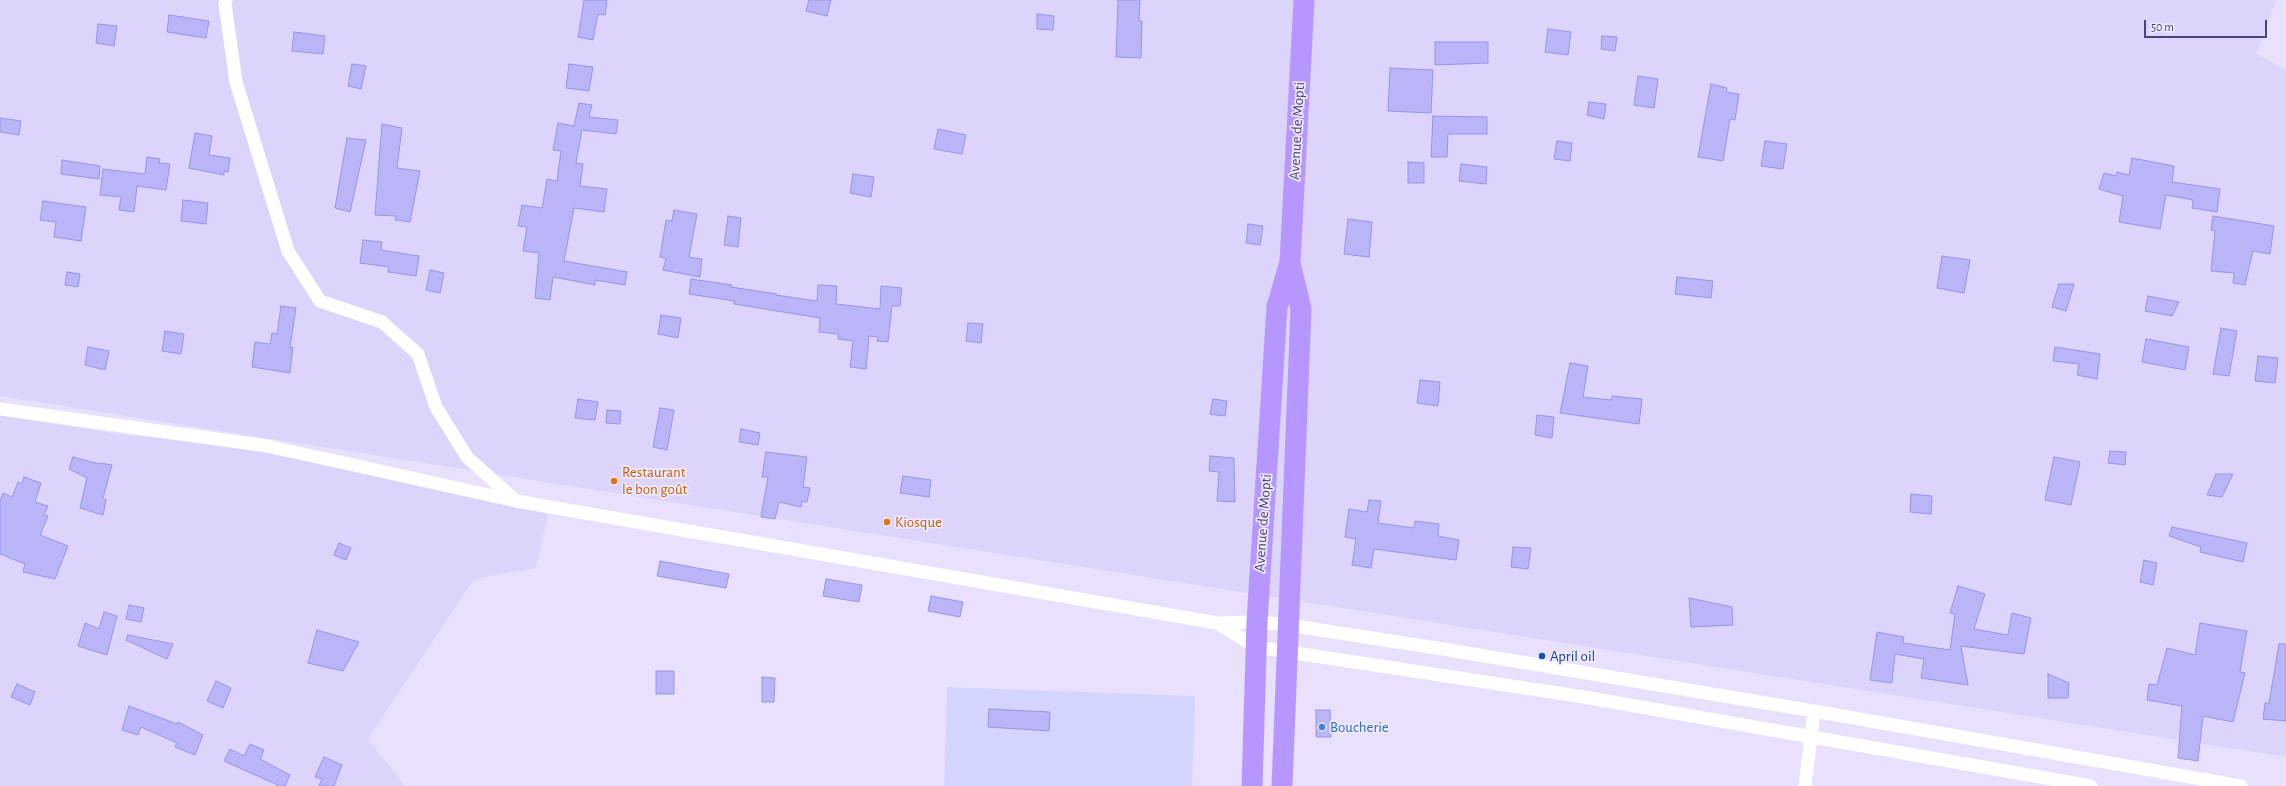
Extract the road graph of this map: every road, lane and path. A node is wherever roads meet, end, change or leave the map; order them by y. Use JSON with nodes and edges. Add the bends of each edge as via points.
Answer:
{"nodes":[{"id":1,"x":226,"y":0,"type":"edge"},
{"id":2,"x":1304,"y":0,"type":"edge"},
{"id":3,"x":1290,"y":262,"type":"junction"},
{"id":4,"x":0,"y":409,"type":"edge"},
{"id":5,"x":516,"y":502,"type":"junction"},
{"id":6,"x":1257,"y":622,"type":"junction"},
{"id":7,"x":1216,"y":623,"type":"junction"},
{"id":8,"x":1288,"y":625,"type":"junction"},
{"id":9,"x":1256,"y":646,"type":"junction"},
{"id":10,"x":1288,"y":650,"type":"junction"},
{"id":11,"x":1814,"y":711,"type":"junction"},
{"id":12,"x":1811,"y":738,"type":"junction"},
{"id":13,"x":1252,"y":786,"type":"edge"},
{"id":14,"x":1282,"y":786,"type":"edge"},
{"id":15,"x":1805,"y":786,"type":"edge"},
{"id":16,"x":2091,"y":786,"type":"edge"},
{"id":17,"x":2240,"y":786,"type":"edge"}],
"edges":[{"from":1,"to":5,"type":"street","via":[[236,82],[288,251],[320,302],[382,322],[418,354],[436,407],[467,457]]},
{"from":2,"to":3,"type":"main road","name":"Avenue de Mopti"},
{"from":3,"to":6,"type":"main road","name":"Avenue de Mopti","via":[[1276,307]]},
{"from":3,"to":8,"type":"main road","name":"Avenue de Mopti","via":[[1301,309]]},
{"from":4,"to":5,"type":"street","via":[[267,446]]},
{"from":5,"to":7,"type":"street"},
{"from":6,"to":7,"type":"street"},
{"from":6,"to":8,"type":"street"},
{"from":6,"to":9,"type":"main road","name":"Avenue de Mopti"},
{"from":7,"to":9,"type":"street"},
{"from":8,"to":10,"type":"main road","name":"Avenue de Mopti"},
{"from":8,"to":11,"type":"street"},
{"from":9,"to":10,"type":"street"},
{"from":9,"to":13,"type":"main road","name":"Avenue de Mopti"},
{"from":10,"to":12,"type":"street","via":[[1584,697]]},
{"from":10,"to":14,"type":"main road","name":"Avenue de Mopti"},
{"from":11,"to":12,"type":"street"},
{"from":11,"to":17,"type":"street"},
{"from":12,"to":15,"type":"street"},
{"from":12,"to":16,"type":"street"}]}
